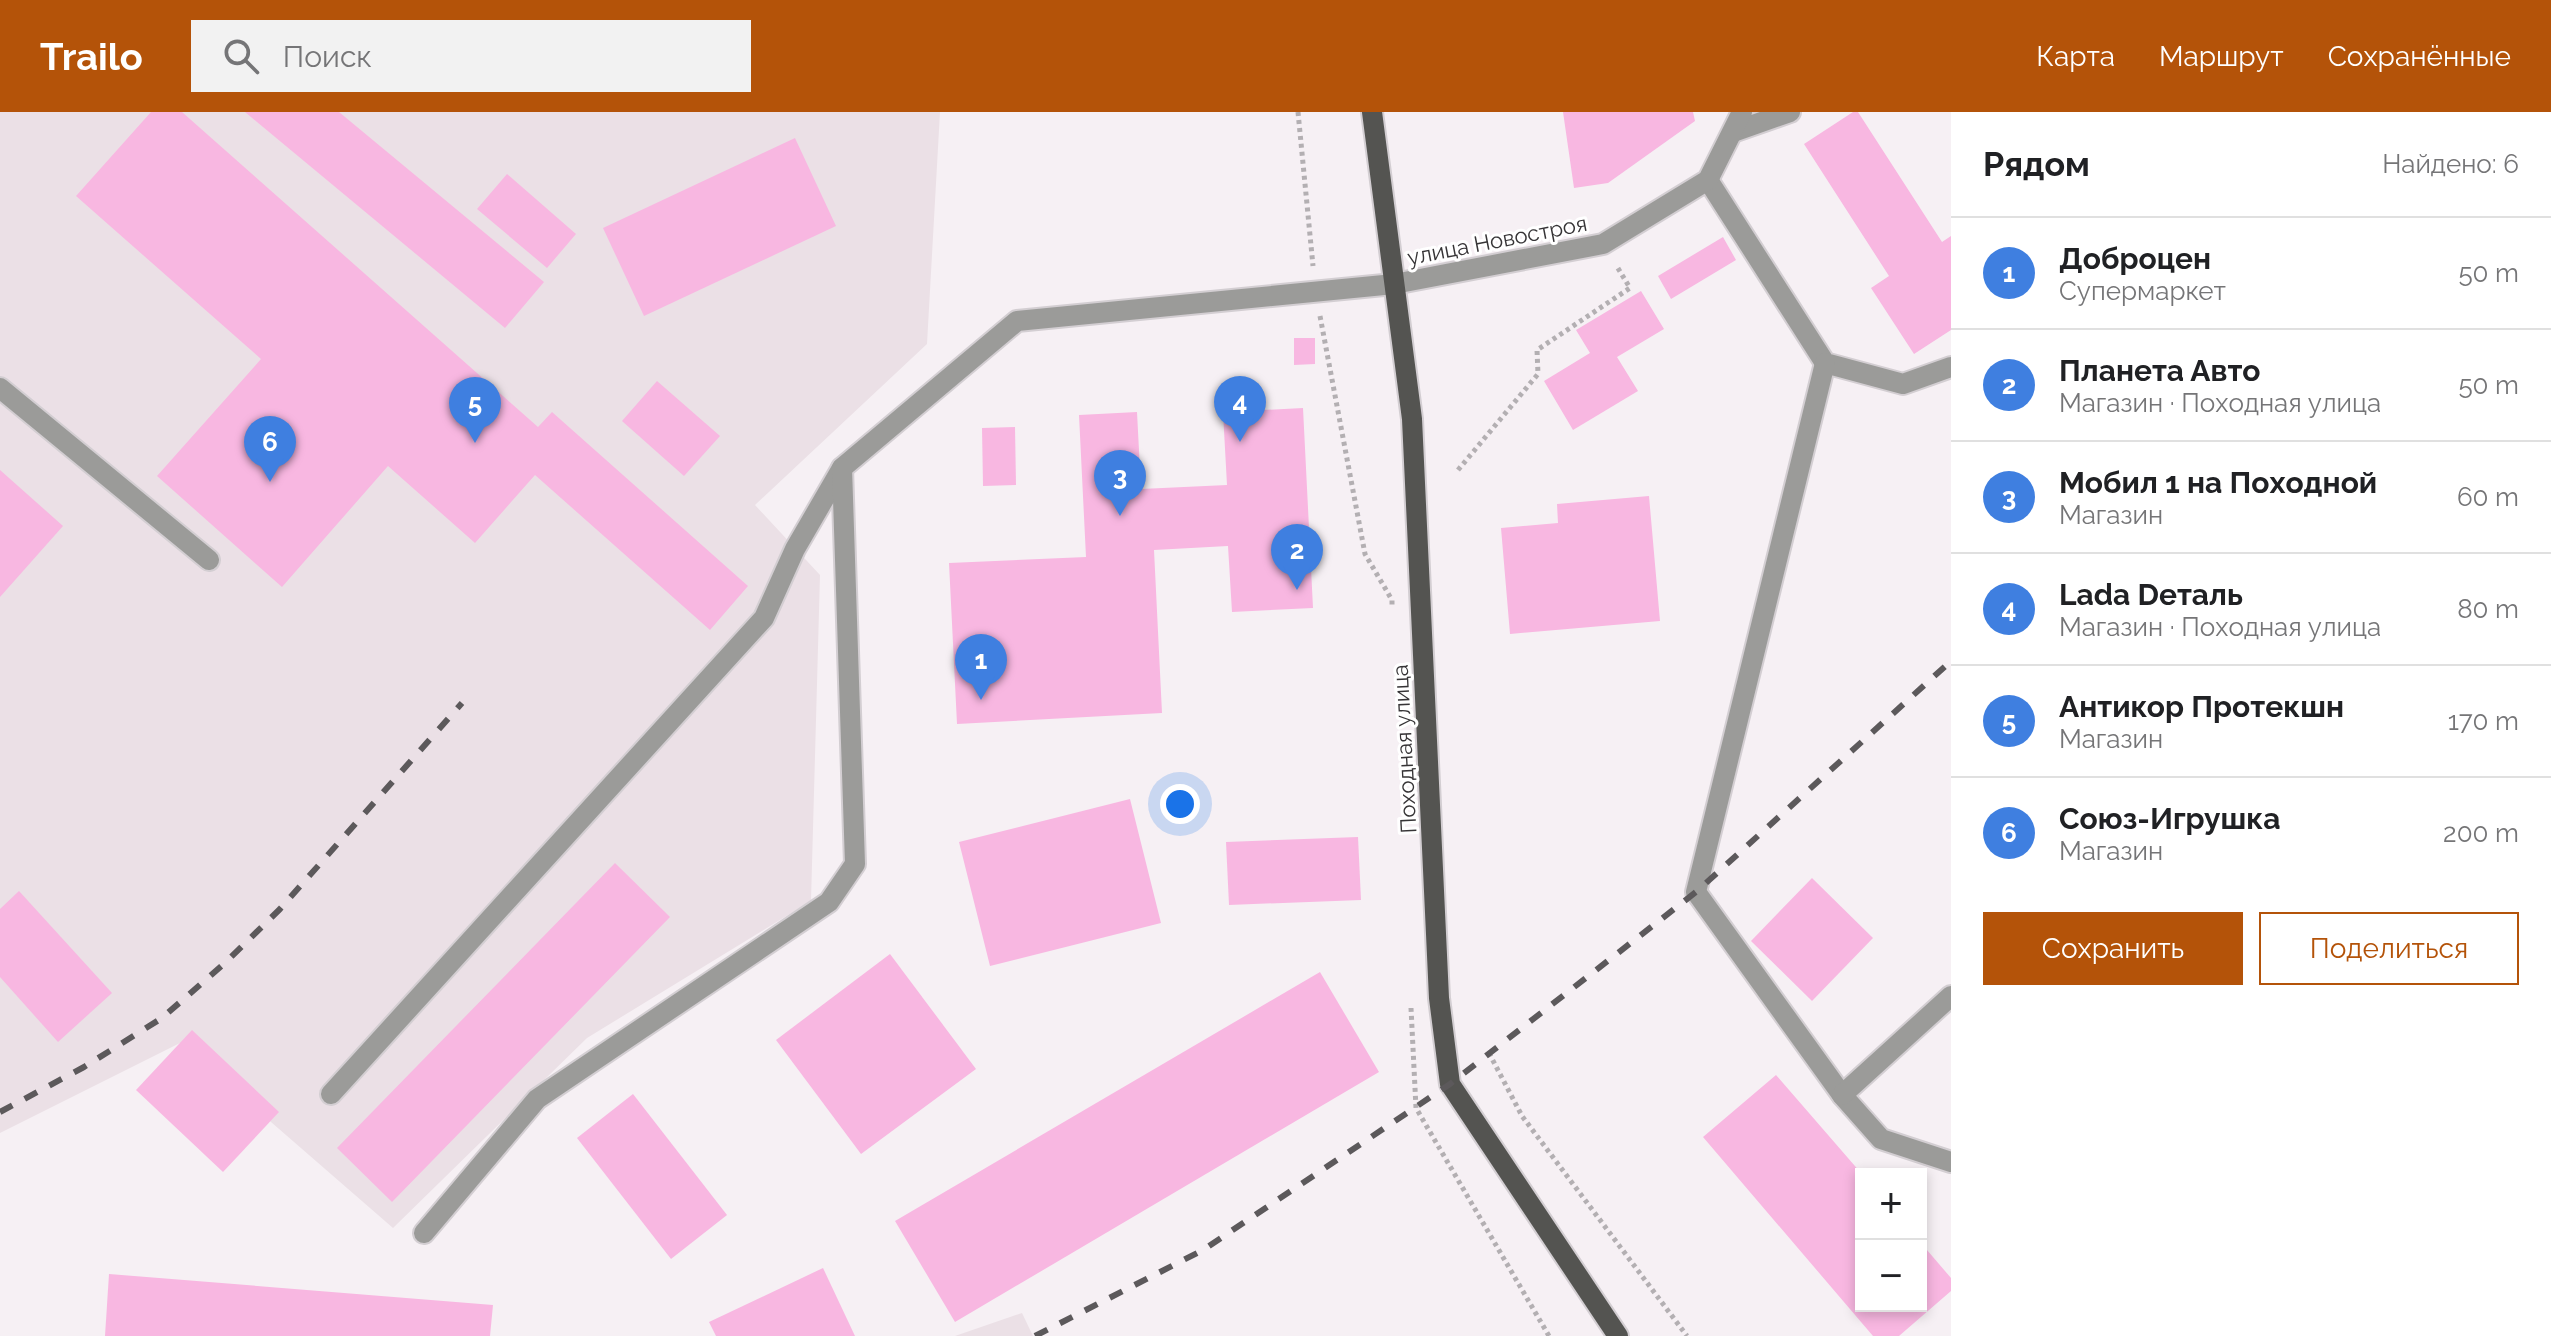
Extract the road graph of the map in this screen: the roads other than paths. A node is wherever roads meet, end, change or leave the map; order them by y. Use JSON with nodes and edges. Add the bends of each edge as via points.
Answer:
{"nodes":[{"id":1,"x":1372,"y":112,"type":"edge"},
{"id":2,"x":1742,"y":112,"type":"edge"},
{"id":3,"x":1790,"y":112,"type":"edge"},
{"id":4,"x":1733,"y":132,"type":"junction"},
{"id":5,"x":1708,"y":180,"type":"junction"},
{"id":6,"x":1394,"y":284,"type":"junction"},
{"id":7,"x":1825,"y":363,"type":"junction"},
{"id":8,"x":1951,"y":367,"type":"edge"},
{"id":9,"x":0,"y":388,"type":"edge"},
{"id":10,"x":842,"y":468,"type":"junction"},
{"id":11,"x":209,"y":560,"type":"dead end"},
{"id":12,"x":1951,"y":996,"type":"edge"},
{"id":13,"x":331,"y":1094,"type":"dead end"},
{"id":14,"x":1842,"y":1095,"type":"junction"},
{"id":15,"x":1951,"y":1162,"type":"edge"},
{"id":16,"x":424,"y":1233,"type":"dead end"},
{"id":17,"x":1618,"y":1336,"type":"edge"}],
"edges":[{"from":1,"to":6,"type":"main road","name":"Походная улица"},
{"from":2,"to":4,"type":"street"},
{"from":3,"to":4,"type":"street"},
{"from":4,"to":5,"type":"street"},
{"from":5,"to":6,"type":"street","name":"улица Новостроя","via":[[1603,244]]},
{"from":5,"to":7,"type":"street"},
{"from":6,"to":10,"type":"street","name":"улица Новостроя","via":[[1017,321]]},
{"from":6,"to":17,"type":"main road","name":"Походная улица","via":[[1412,419],[1439,998],[1450,1084]]},
{"from":7,"to":8,"type":"street","via":[[1903,384]]},
{"from":7,"to":14,"type":"street","via":[[1696,892]]},
{"from":9,"to":11,"type":"street"},
{"from":10,"to":13,"type":"street","name":"улица Новостроя","via":[[795,549],[764,618]]},
{"from":10,"to":16,"type":"street","via":[[855,864],[829,902],[537,1099]]},
{"from":12,"to":14,"type":"street"},
{"from":14,"to":15,"type":"street","via":[[1881,1139]]}]}
